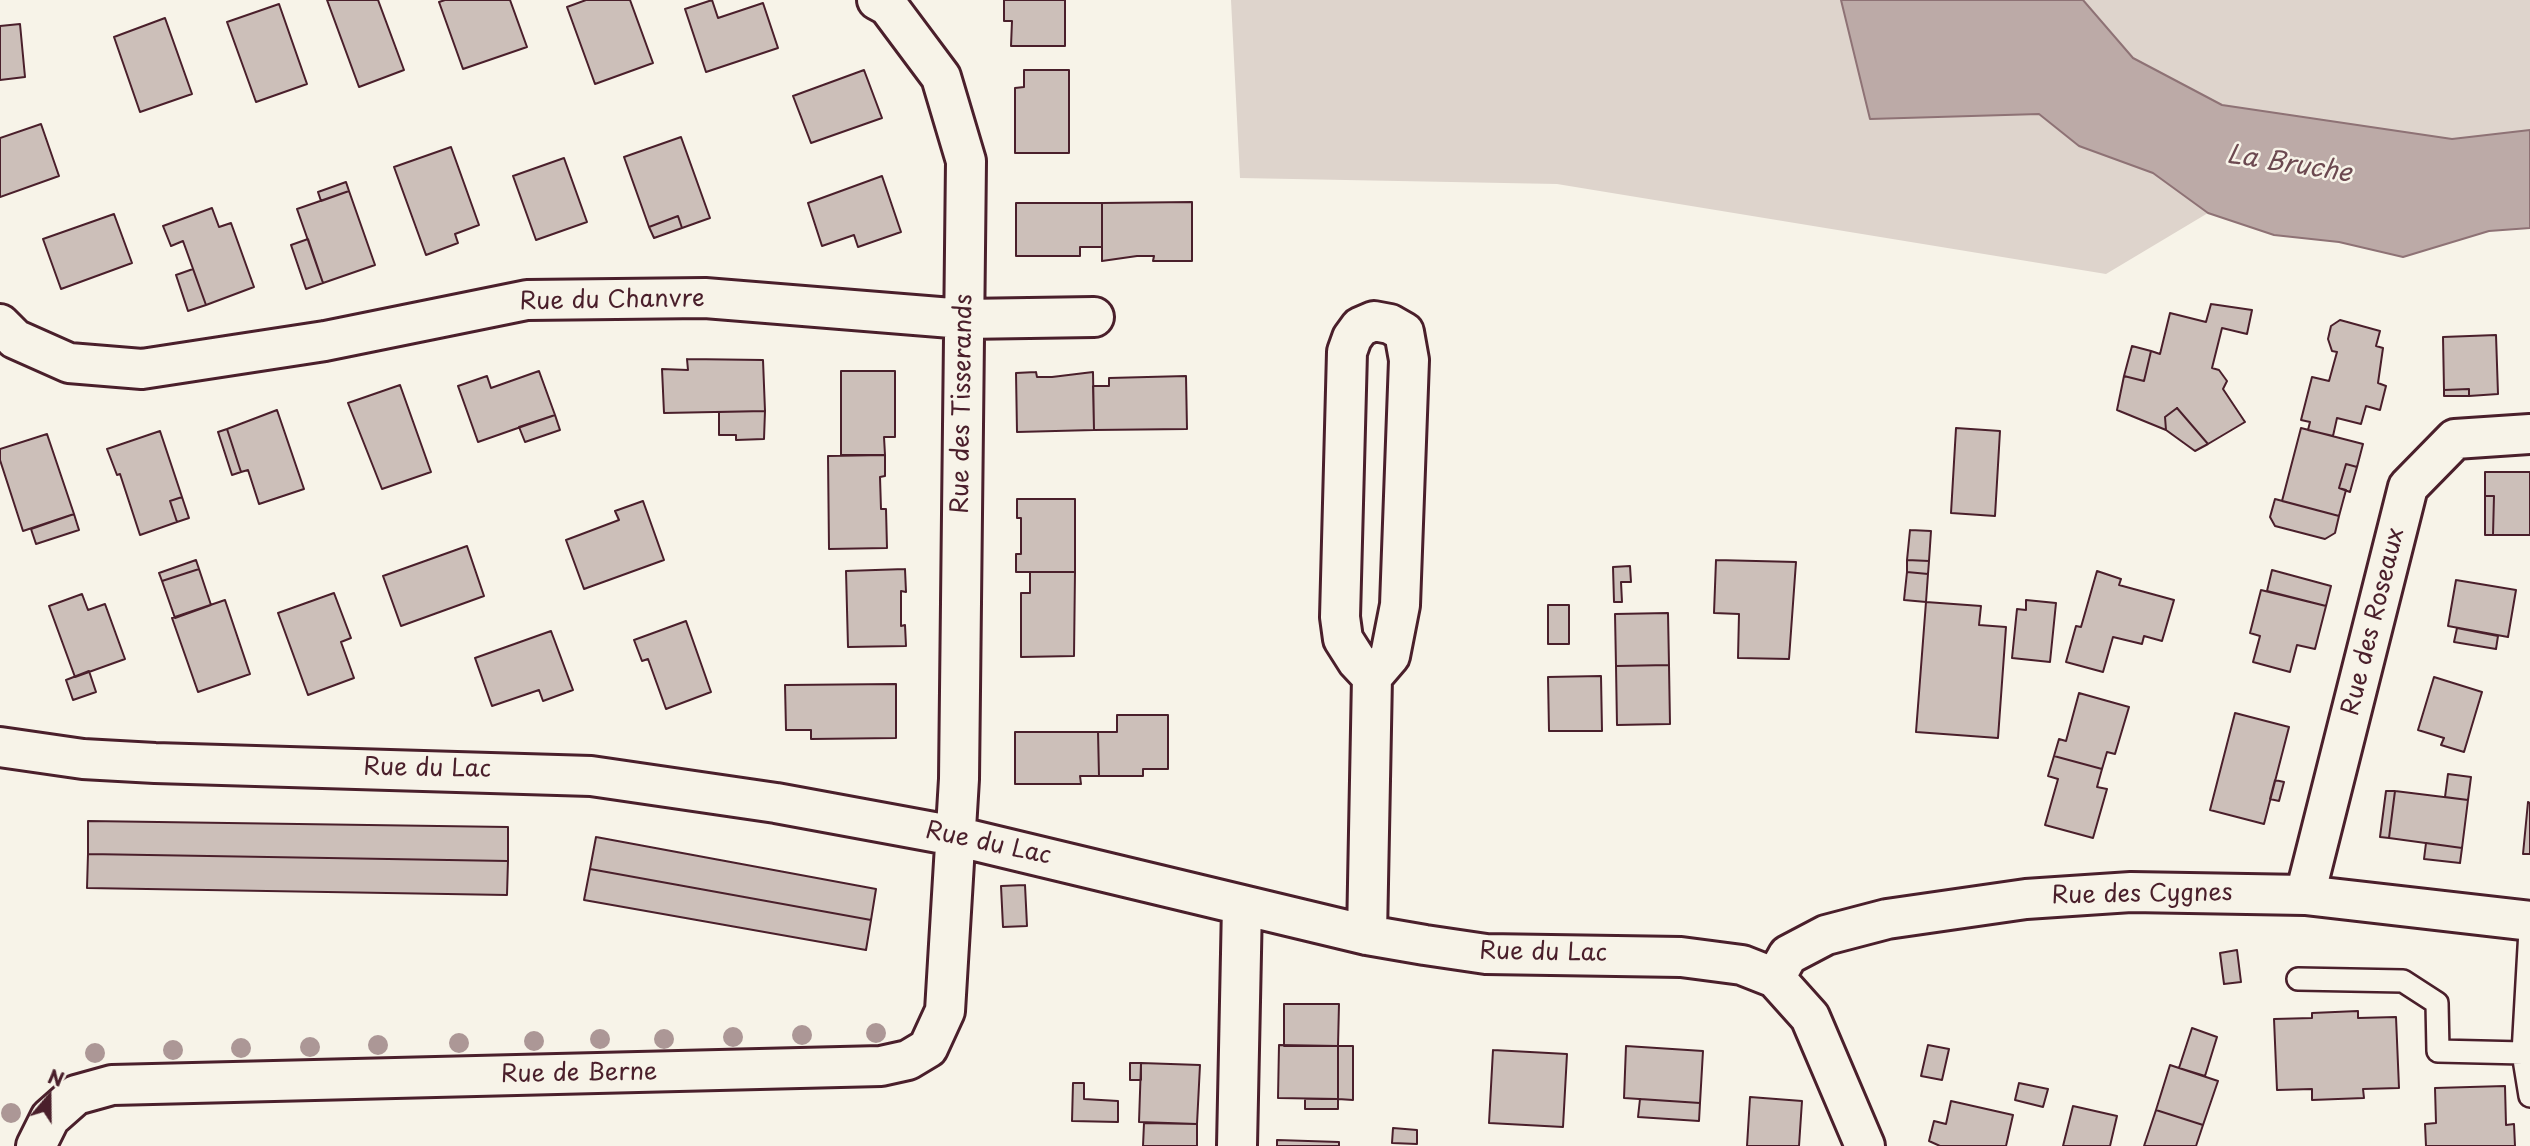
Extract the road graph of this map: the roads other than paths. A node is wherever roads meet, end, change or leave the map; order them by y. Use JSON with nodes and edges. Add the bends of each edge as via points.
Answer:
{"nodes":[{"id":1,"x":886,"y":2,"type":"edge"},
{"id":2,"x":1094,"y":317,"type":"dead end"},
{"id":3,"x":964,"y":320,"type":"junction"},
{"id":4,"x":5,"y":343,"type":"edge"},
{"id":5,"x":2530,"y":434,"type":"edge"},
{"id":6,"x":1372,"y":677,"type":"junction"},
{"id":7,"x":0,"y":747,"type":"edge"},
{"id":8,"x":955,"y":836,"type":"junction"},
{"id":9,"x":2305,"y":895,"type":"junction"},
{"id":10,"x":1242,"y":905,"type":"junction"},
{"id":11,"x":2530,"y":921,"type":"edge"},
{"id":12,"x":2530,"y":930,"type":"edge"},
{"id":13,"x":1367,"y":935,"type":"junction"},
{"id":14,"x":1775,"y":978,"type":"junction"},
{"id":15,"x":2298,"y":979,"type":"dead end"},
{"id":16,"x":2523,"y":1053,"type":"junction"},
{"id":17,"x":2530,"y":1096,"type":"edge"},
{"id":18,"x":36,"y":1146,"type":"edge"},
{"id":19,"x":1237,"y":1146,"type":"edge"},
{"id":20,"x":1865,"y":1146,"type":"edge"}],
"edges":[{"from":1,"to":3,"type":"street","name":"Rue des Tisserands","via":[[941,77],[966,161]]},
{"from":2,"to":3,"type":"street","name":"Rue du Chanvre"},
{"from":3,"to":4,"type":"street","name":"Rue du Chanvre","via":[[705,298],[527,300],[325,341],[142,369],[69,362]]},
{"from":3,"to":8,"type":"street","name":"Rue des Tisserands","via":[[960,779]]},
{"from":5,"to":9,"type":"street","name":"Rue des Roseaux","via":[[2455,439],[2408,487]]},
{"from":6,"to":6,"type":"street","via":[[1343,639],[1340,617],[1348,352],[1360,327],[1374,321],[1404,332],[1409,360],[1400,605],[1390,656]]},
{"from":6,"to":13,"type":"street"},
{"from":7,"to":8,"type":"street","name":"Rue du Lac","via":[[155,763],[558,773],[673,786]]},
{"from":8,"to":10,"type":"street","name":"Rue du Lac"},
{"from":8,"to":18,"type":"street","name":"Rue de Berne","via":[[945,1011],[928,1048],[908,1060],[870,1066],[112,1085],[76,1095],[50,1118]]},
{"from":9,"to":11,"type":"street","name":"Rue des Cygnes"},
{"from":9,"to":14,"type":"street","name":"Rue des Cygnes","via":[[2131,892],[2026,899],[1886,919],[1826,936],[1788,955]]},
{"from":10,"to":13,"type":"street","name":"Rue du Lac"},
{"from":10,"to":19,"type":"street"},
{"from":12,"to":16,"type":"lane"},
{"from":13,"to":14,"type":"street","name":"Rue du Lac","via":[[1486,954],[1681,957],[1741,965]]},
{"from":14,"to":20,"type":"street","name":"Rue du Lac","via":[[1810,1017]]},
{"from":15,"to":16,"type":"lane","via":[[2403,981],[2437,1003],[2438,1051]]},
{"from":16,"to":17,"type":"lane"}]}
